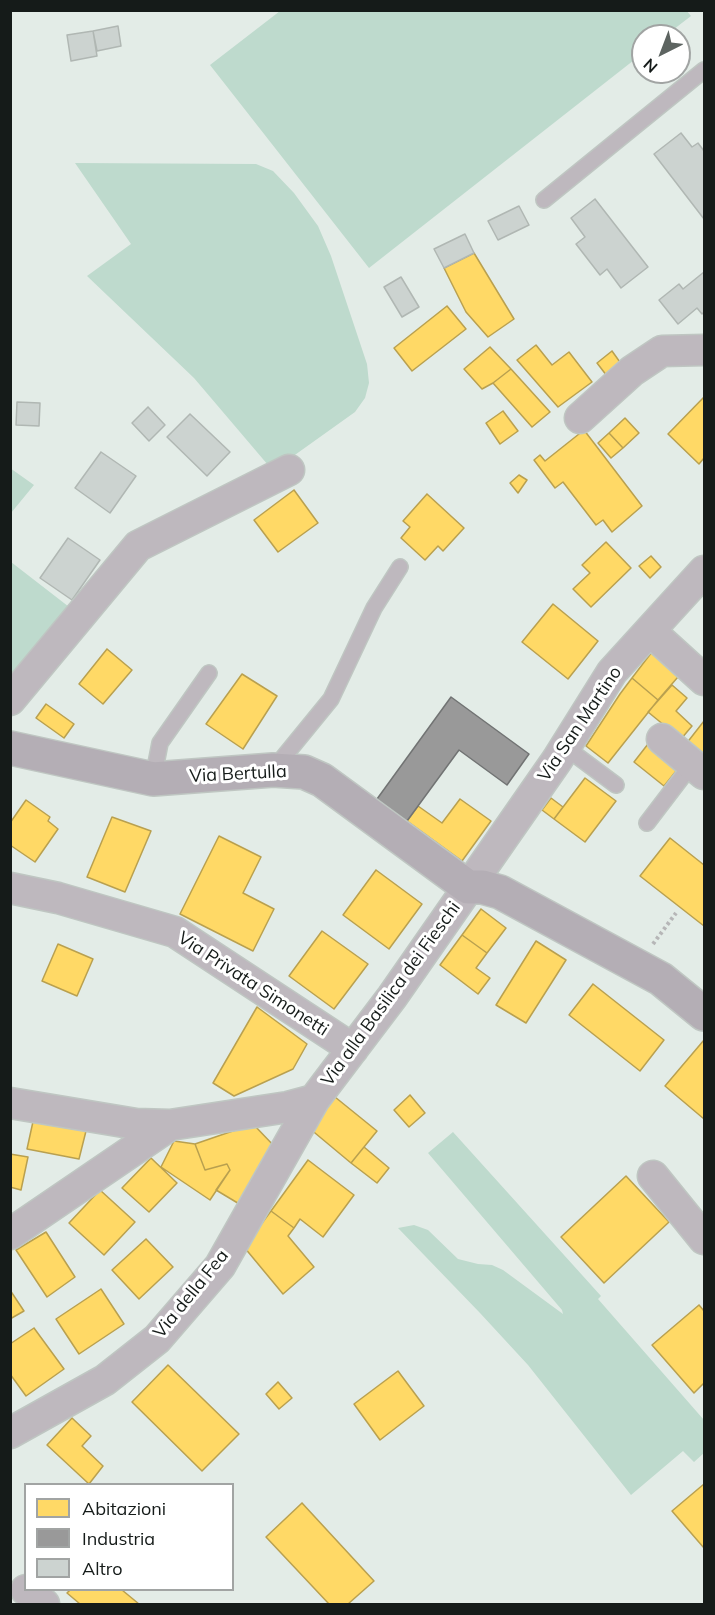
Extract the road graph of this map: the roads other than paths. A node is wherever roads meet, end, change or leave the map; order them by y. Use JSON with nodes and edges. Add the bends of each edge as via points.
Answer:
{"nodes":[{"id":1,"x":705,"y":70,"type":"edge"},
{"id":2,"x":544,"y":200,"type":"dead end"},
{"id":3,"x":705,"y":350,"type":"edge"},
{"id":4,"x":580,"y":418,"type":"dead end"},
{"id":5,"x":289,"y":470,"type":"dead end"},
{"id":6,"x":400,"y":567,"type":"dead end"},
{"id":7,"x":705,"y":571,"type":"edge"},
{"id":8,"x":650,"y":631,"type":"junction"},
{"id":9,"x":209,"y":673,"type":"dead end"},
{"id":10,"x":705,"y":680,"type":"edge"},
{"id":11,"x":10,"y":700,"type":"edge"},
{"id":12,"x":662,"y":739,"type":"dead end"},
{"id":13,"x":565,"y":747,"type":"junction"},
{"id":14,"x":10,"y":748,"type":"edge"},
{"id":15,"x":698,"y":769,"type":"edge"},
{"id":16,"x":273,"y":770,"type":"junction"},
{"id":17,"x":153,"y":778,"type":"junction"},
{"id":18,"x":616,"y":785,"type":"dead end"},
{"id":19,"x":647,"y":824,"type":"dead end"},
{"id":20,"x":468,"y":887,"type":"junction"},
{"id":21,"x":10,"y":888,"type":"edge"},
{"id":22,"x":705,"y":1014,"type":"edge"},
{"id":23,"x":353,"y":1049,"type":"junction"},
{"id":24,"x":314,"y":1100,"type":"junction"},
{"id":25,"x":10,"y":1103,"type":"edge"},
{"id":26,"x":170,"y":1125,"type":"junction"},
{"id":27,"x":654,"y":1176,"type":"dead end"},
{"id":28,"x":10,"y":1234,"type":"edge"},
{"id":29,"x":705,"y":1239,"type":"edge"},
{"id":30,"x":10,"y":1433,"type":"edge"},
{"id":31,"x":10,"y":1576,"type":"edge"},
{"id":32,"x":24,"y":1587,"type":"edge"},
{"id":33,"x":28,"y":1591,"type":"edge"},
{"id":34,"x":44,"y":1605,"type":"edge"}],
"edges":[{"from":1,"to":2,"type":"lane"},
{"from":3,"to":4,"type":"street","via":[[662,351],[632,371]]},
{"from":5,"to":11,"type":"street","via":[[138,546]]},
{"from":6,"to":16,"type":"lane","via":[[374,608],[331,699]]},
{"from":7,"to":8,"type":"street","name":"Via San Martino"},
{"from":8,"to":10,"type":"street"},
{"from":8,"to":13,"type":"street","name":"Via San Martino","via":[[612,672]]},
{"from":9,"to":17,"type":"lane","via":[[159,743]]},
{"from":12,"to":15,"type":"street"},
{"from":13,"to":18,"type":"lane"},
{"from":13,"to":20,"type":"street","name":"Via San Martino"},
{"from":14,"to":17,"type":"street","name":"Via Bertulla"},
{"from":15,"to":19,"type":"lane"},
{"from":16,"to":17,"type":"street","name":"Via Bertulla"},
{"from":16,"to":20,"type":"street","name":"Via Bertulla","via":[[304,772],[322,780]]},
{"from":20,"to":22,"type":"street","name":"Via alla Basilica dei Fieschi","via":[[500,892],[661,979]]},
{"from":20,"to":23,"type":"street","name":"Via alla Basilica dei Fieschi"},
{"from":21,"to":23,"type":"street","name":"Via Privata Simonetti","via":[[175,932]]},
{"from":23,"to":24,"type":"street","name":"Via alla Basilica dei Fieschi"},
{"from":24,"to":26,"type":"street","name":"Via alla Basilica dei Fieschi"},
{"from":24,"to":30,"type":"street","name":"Via della Fea","via":[[220,1266],[157,1339],[105,1380]]},
{"from":25,"to":26,"type":"street","name":"Via alla Basilica dei Fieschi","via":[[136,1124]]},
{"from":26,"to":28,"type":"street"},
{"from":27,"to":29,"type":"street"},
{"from":31,"to":32,"type":"street"},
{"from":33,"to":34,"type":"street"}]}
